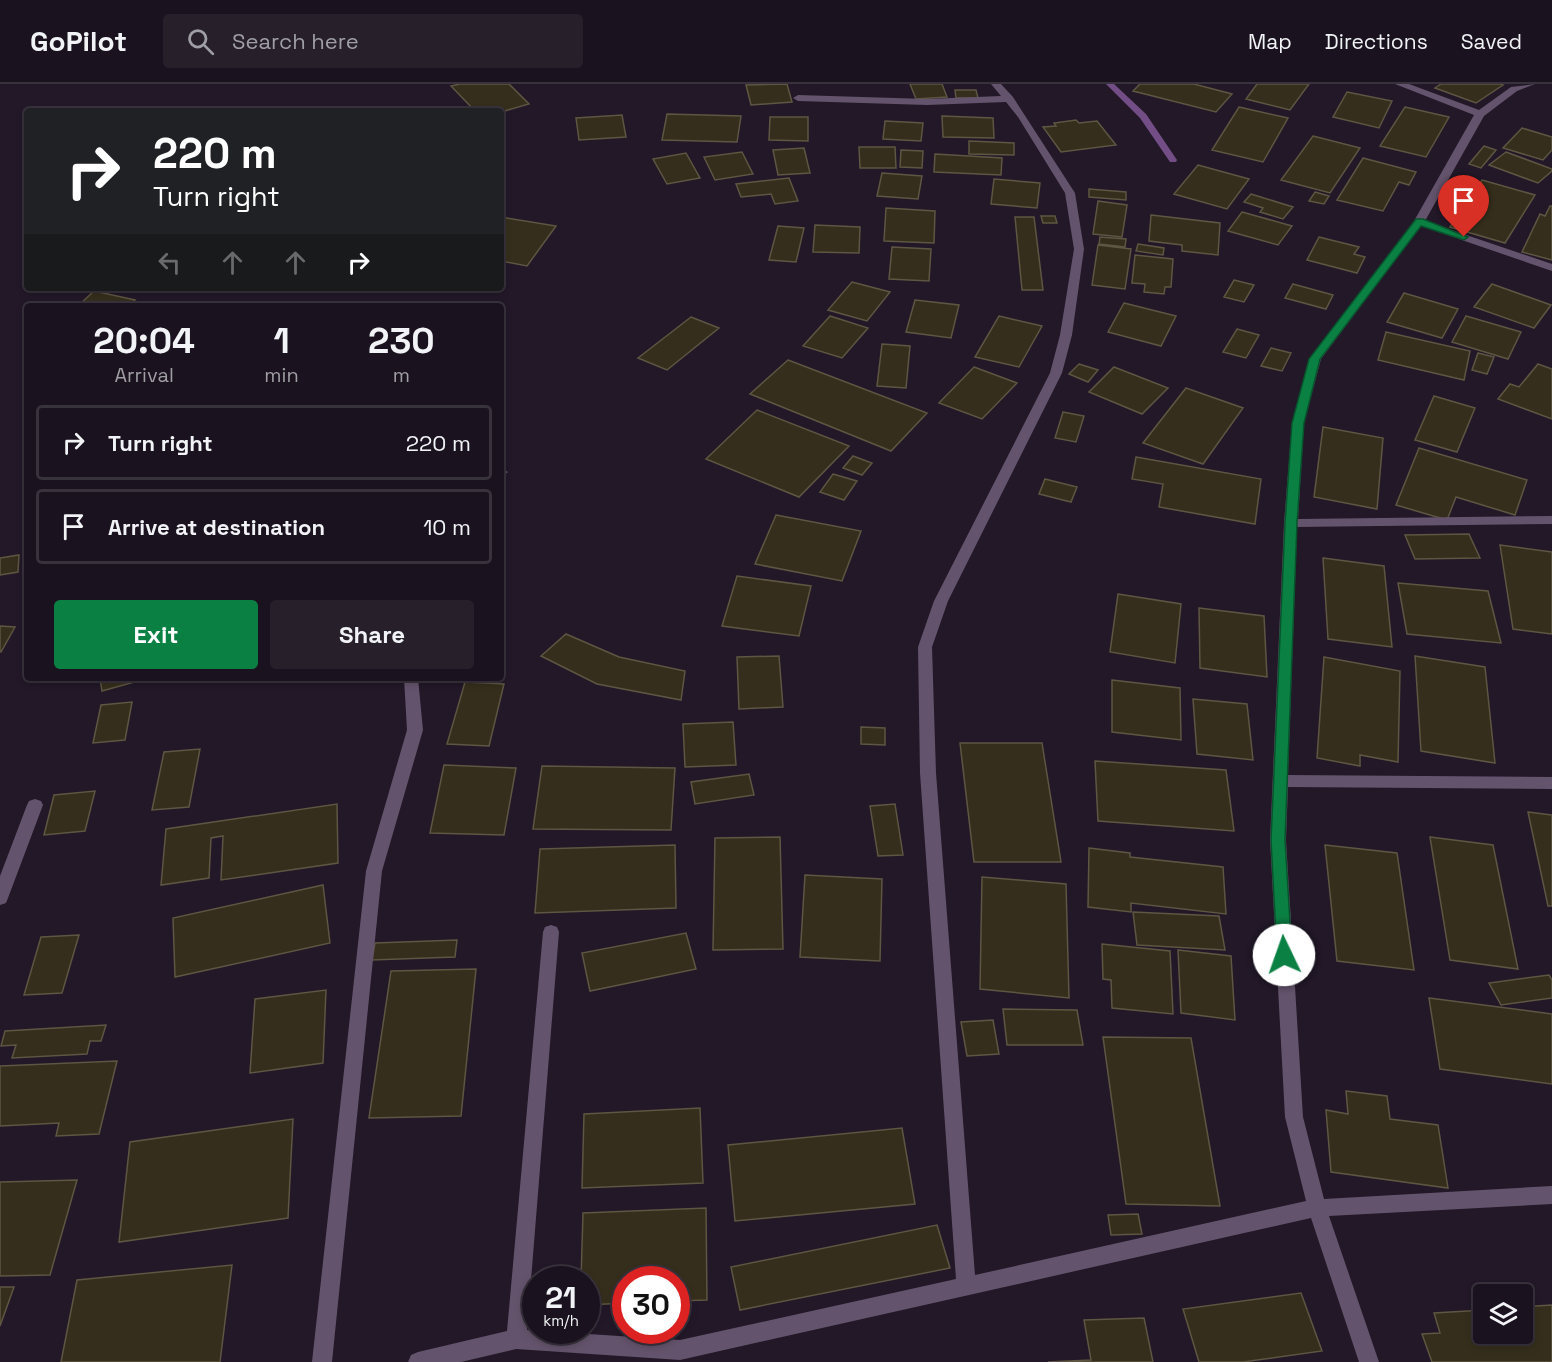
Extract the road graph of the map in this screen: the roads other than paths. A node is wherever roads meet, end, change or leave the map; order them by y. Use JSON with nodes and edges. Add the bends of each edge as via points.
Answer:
{"nodes":[{"id":1,"x":996,"y":84,"type":"edge"},
{"id":2,"x":1400,"y":84,"type":"edge"},
{"id":3,"x":1530,"y":84,"type":"edge"},
{"id":4,"x":798,"y":98,"type":"dead end"},
{"id":5,"x":1010,"y":99,"type":"junction"},
{"id":6,"x":1480,"y":114,"type":"junction"},
{"id":7,"x":1419,"y":222,"type":"junction"},
{"id":8,"x":1552,"y":268,"type":"edge"},
{"id":9,"x":1552,"y":520,"type":"edge"},
{"id":10,"x":1291,"y":523,"type":"junction"},
{"id":11,"x":411,"y":681,"type":"edge"},
{"id":12,"x":1281,"y":780,"type":"junction"},
{"id":13,"x":1552,"y":783,"type":"edge"},
{"id":14,"x":35,"y":805,"type":"dead end"},
{"id":15,"x":0,"y":898,"type":"edge"},
{"id":16,"x":551,"y":932,"type":"dead end"},
{"id":17,"x":1552,"y":1195,"type":"edge"},
{"id":18,"x":1317,"y":1208,"type":"junction"},
{"id":19,"x":966,"y":1286,"type":"junction"},
{"id":20,"x":516,"y":1339,"type":"junction"},
{"id":21,"x":680,"y":1356,"type":"edge"},
{"id":22,"x":322,"y":1362,"type":"edge"},
{"id":23,"x":418,"y":1362,"type":"edge"},
{"id":24,"x":1369,"y":1362,"type":"edge"}],
"edges":[{"from":1,"to":5,"type":"street"},
{"from":2,"to":6,"type":"street"},
{"from":3,"to":6,"type":"street","via":[[1514,89]]},
{"from":4,"to":5,"type":"street","via":[[927,102]]},
{"from":5,"to":19,"type":"street","via":[[1070,194],[1079,249],[1056,373],[941,601],[925,647],[928,773]]},
{"from":6,"to":7,"type":"street"},
{"from":7,"to":8,"type":"street"},
{"from":7,"to":10,"type":"street","via":[[1315,359],[1298,423]]},
{"from":9,"to":10,"type":"street"},
{"from":10,"to":12,"type":"street"},
{"from":11,"to":22,"type":"street","via":[[415,730],[374,871]]},
{"from":12,"to":13,"type":"street"},
{"from":12,"to":18,"type":"street","via":[[1278,840],[1294,1117]]},
{"from":14,"to":15,"type":"street"},
{"from":16,"to":20,"type":"street"},
{"from":17,"to":18,"type":"street"},
{"from":18,"to":19,"type":"street"},
{"from":18,"to":24,"type":"street"},
{"from":19,"to":21,"type":"street"},
{"from":20,"to":21,"type":"street"},
{"from":20,"to":23,"type":"street"}]}
